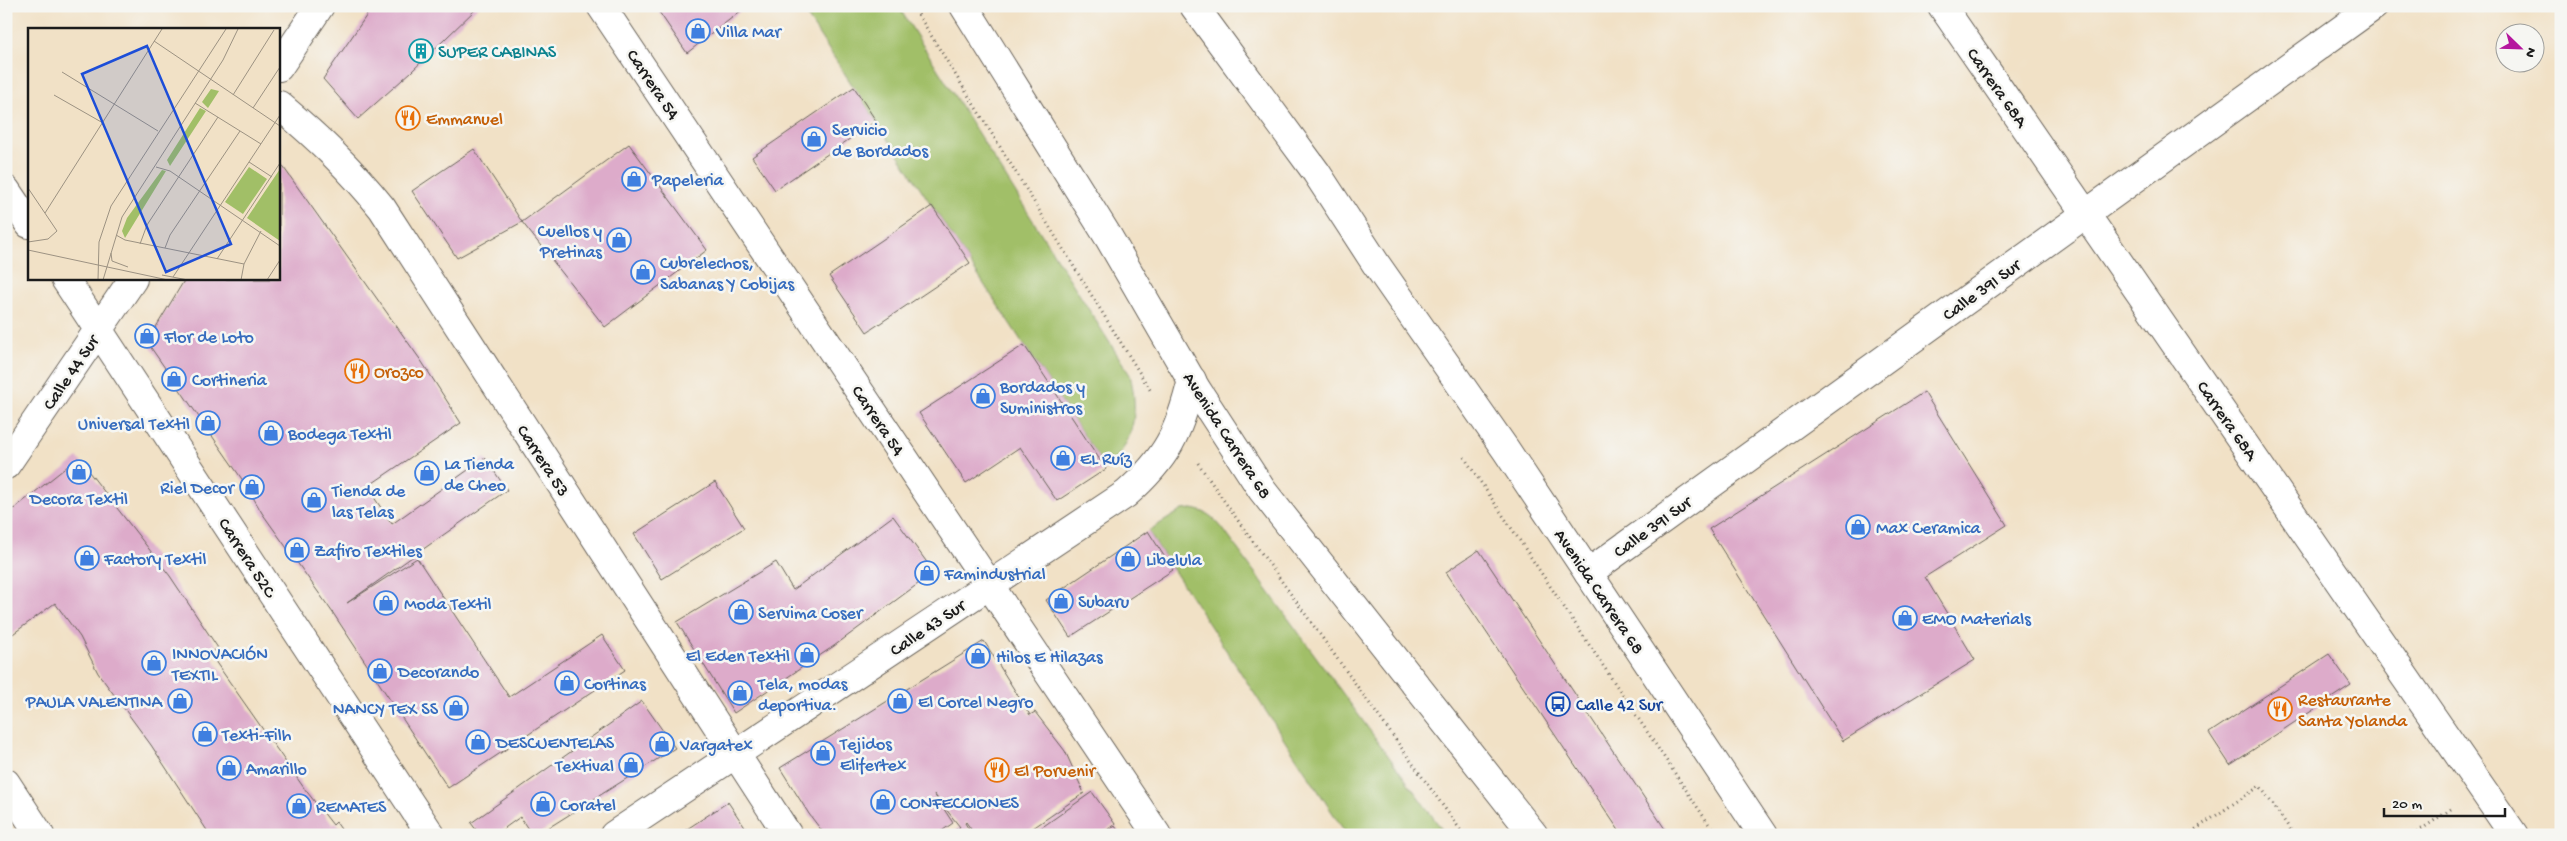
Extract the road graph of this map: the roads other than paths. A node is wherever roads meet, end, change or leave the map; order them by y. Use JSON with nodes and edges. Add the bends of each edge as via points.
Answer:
{"nodes":[{"id":1,"x":320,"y":6,"type":"edge"},
{"id":2,"x":601,"y":6,"type":"edge"},
{"id":3,"x":964,"y":6,"type":"edge"},
{"id":4,"x":1194,"y":6,"type":"edge"},
{"id":5,"x":1942,"y":6,"type":"edge"},
{"id":6,"x":2374,"y":6,"type":"edge"},
{"id":7,"x":280,"y":66,"type":"edge"},
{"id":8,"x":280,"y":106,"type":"edge"},
{"id":9,"x":6,"y":190,"type":"edge"},
{"id":10,"x":2085,"y":214,"type":"junction"},
{"id":11,"x":28,"y":223,"type":"edge"},
{"id":12,"x":66,"y":280,"type":"edge"},
{"id":13,"x":132,"y":280,"type":"edge"},
{"id":14,"x":99,"y":330,"type":"junction"},
{"id":15,"x":1192,"y":380,"type":"junction"},
{"id":16,"x":6,"y":465,"type":"edge"},
{"id":17,"x":1588,"y":573,"type":"junction"},
{"id":18,"x":990,"y":585,"type":"junction"},
{"id":19,"x":734,"y":755,"type":"junction"},
{"id":20,"x":6,"y":783,"type":"edge"},
{"id":21,"x":40,"y":835,"type":"edge"},
{"id":22,"x":431,"y":835,"type":"edge"},
{"id":23,"x":614,"y":835,"type":"edge"},
{"id":24,"x":788,"y":835,"type":"edge"},
{"id":25,"x":1157,"y":835,"type":"edge"},
{"id":26,"x":1534,"y":835,"type":"edge"},
{"id":27,"x":1763,"y":835,"type":"edge"},
{"id":28,"x":2514,"y":835,"type":"edge"}],
"edges":[{"from":1,"to":7,"type":"street"},
{"from":2,"to":18,"type":"street","name":"Carrera 54"},
{"from":3,"to":15,"type":"street","name":"Avenida Carrera 68","via":[[1109,238]]},
{"from":4,"to":17,"type":"street","name":"Avenida Carrera 68","via":[[1316,172]]},
{"from":5,"to":10,"type":"street","name":"Carrera 68A"},
{"from":6,"to":10,"type":"street","name":"Calle 39I Sur"},
{"from":8,"to":19,"type":"street","name":"Carrera 53","via":[[352,171],[382,208]]},
{"from":9,"to":11,"type":"street"},
{"from":10,"to":17,"type":"street","name":"Calle 39I Sur"},
{"from":10,"to":28,"type":"street","name":"Carrera 68A"},
{"from":12,"to":14,"type":"street","name":"Carrera 52C"},
{"from":13,"to":14,"type":"street","name":"Calle 44 Sur"},
{"from":14,"to":16,"type":"street","name":"Calle 44 Sur"},
{"from":14,"to":22,"type":"street","name":"Carrera 52C"},
{"from":15,"to":18,"type":"street","name":"Calle 43 Sur","via":[[1177,430],[1151,472],[1126,494]]},
{"from":15,"to":26,"type":"street","name":"Avenida Carrera 68","via":[[1262,490]]},
{"from":17,"to":27,"type":"street","name":"Avenida Carrera 68"},
{"from":18,"to":19,"type":"street","name":"Calle 43 Sur"},
{"from":18,"to":25,"type":"street","name":"Carrera 54"},
{"from":19,"to":23,"type":"street","name":"Calle 43 Sur"},
{"from":19,"to":24,"type":"street","name":"Carrera 53"},
{"from":20,"to":21,"type":"street"}]}
